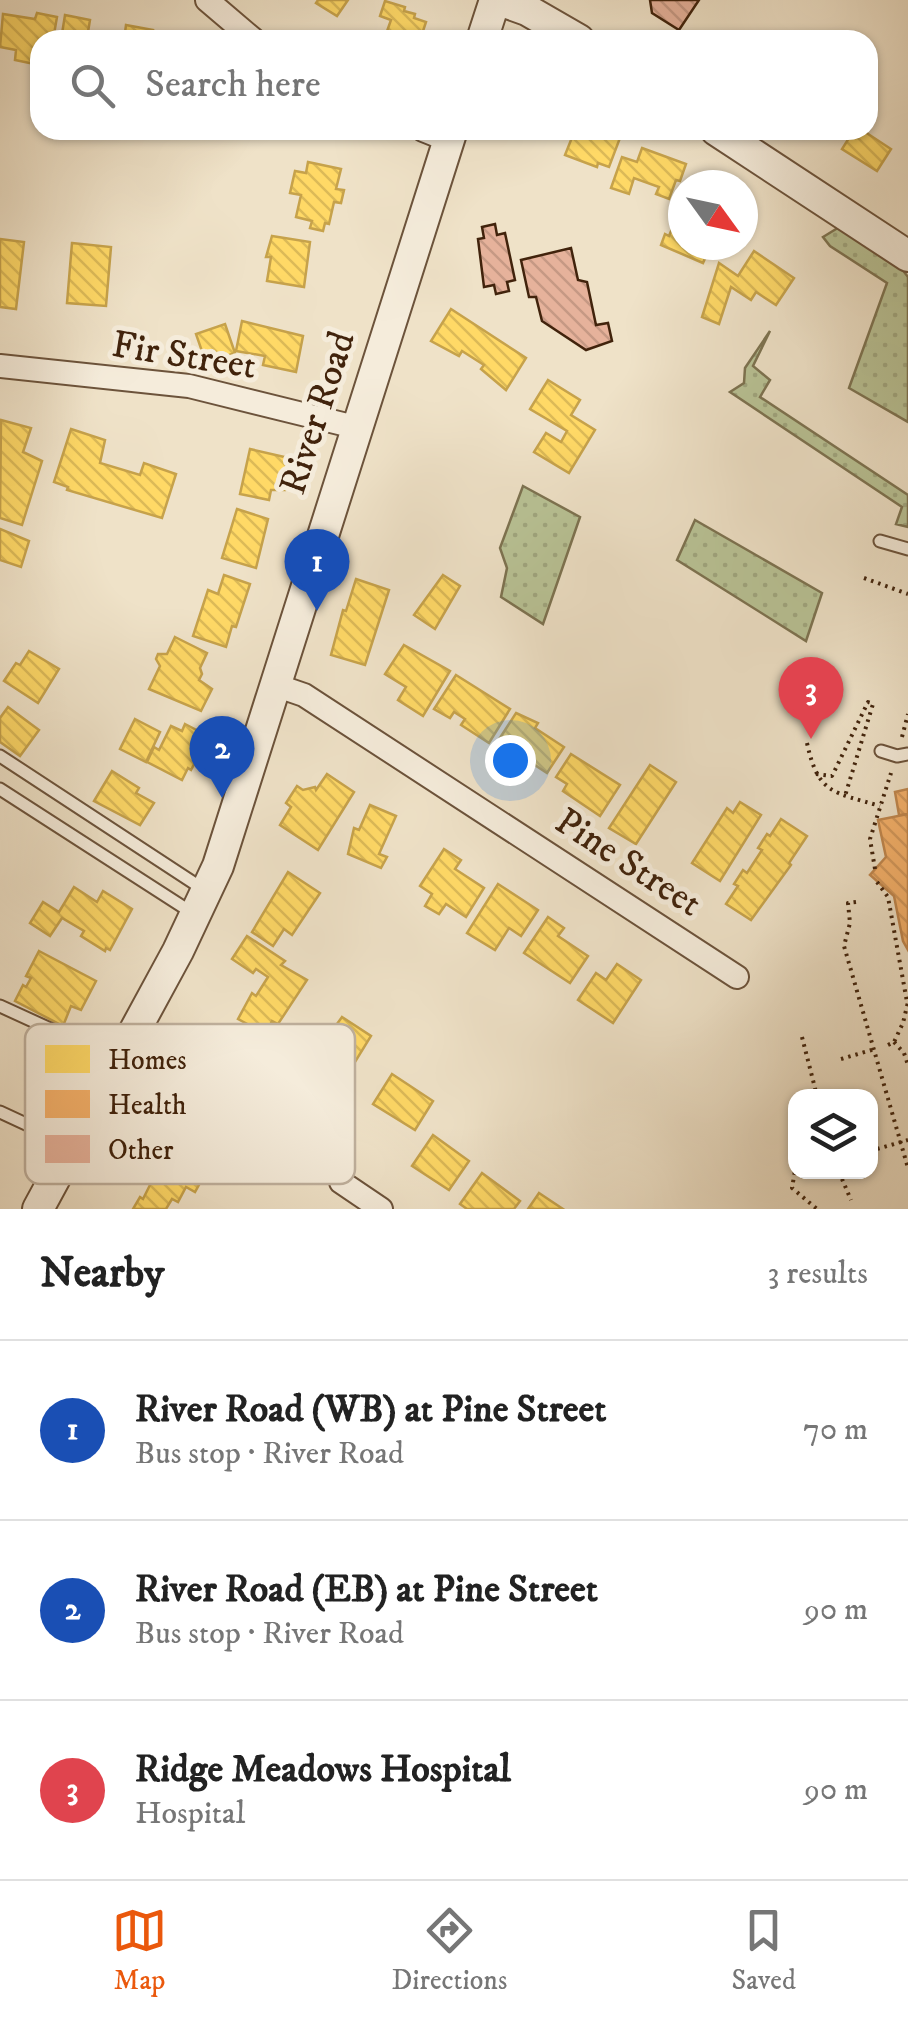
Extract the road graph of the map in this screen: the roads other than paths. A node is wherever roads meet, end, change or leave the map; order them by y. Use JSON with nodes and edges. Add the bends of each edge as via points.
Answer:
{"nodes":[{"id":1,"x":207,"y":0,"type":"edge"},
{"id":2,"x":497,"y":0,"type":"edge"},
{"id":3,"x":242,"y":30,"type":"edge"},
{"id":4,"x":486,"y":30,"type":"edge"},
{"id":5,"x":562,"y":30,"type":"edge"},
{"id":6,"x":439,"y":140,"type":"edge"},
{"id":7,"x":731,"y":140,"type":"edge"},
{"id":8,"x":908,"y":256,"type":"edge"},
{"id":9,"x":0,"y":366,"type":"edge"},
{"id":10,"x":354,"y":427,"type":"junction"},
{"id":11,"x":880,"y":541,"type":"dead end"},
{"id":12,"x":908,"y":550,"type":"edge"},
{"id":13,"x":276,"y":685,"type":"junction"},
{"id":14,"x":881,"y":751,"type":"dead end"},
{"id":15,"x":908,"y":754,"type":"edge"},
{"id":16,"x":0,"y":756,"type":"edge"},
{"id":17,"x":0,"y":789,"type":"edge"},
{"id":18,"x":201,"y":903,"type":"junction"},
{"id":19,"x":737,"y":977,"type":"dead end"},
{"id":20,"x":0,"y":1006,"type":"edge"},
{"id":21,"x":39,"y":1024,"type":"edge"},
{"id":22,"x":137,"y":1024,"type":"edge"},
{"id":23,"x":0,"y":1112,"type":"edge"},
{"id":24,"x":25,"y":1124,"type":"edge"},
{"id":25,"x":51,"y":1184,"type":"edge"},
{"id":26,"x":344,"y":1184,"type":"edge"},
{"id":27,"x":38,"y":1209,"type":"edge"},
{"id":28,"x":381,"y":1209,"type":"edge"}],
"edges":[{"from":1,"to":3,"type":"street"},
{"from":2,"to":4,"type":"street"},
{"from":2,"to":5,"type":"street"},
{"from":6,"to":10,"type":"street","name":"River Road"},
{"from":7,"to":8,"type":"street"},
{"from":9,"to":10,"type":"street","name":"Fir Street","via":[[188,386]]},
{"from":10,"to":13,"type":"street","name":"River Road"},
{"from":11,"to":12,"type":"lane"},
{"from":13,"to":18,"type":"street","name":"River Road"},
{"from":13,"to":19,"type":"street","name":"Pine Street","via":[[304,695]]},
{"from":14,"to":15,"type":"lane"},
{"from":16,"to":18,"type":"lane"},
{"from":17,"to":18,"type":"lane"},
{"from":18,"to":22,"type":"street","name":"River Road"},
{"from":20,"to":21,"type":"lane"},
{"from":23,"to":24,"type":"lane"},
{"from":25,"to":27,"type":"street","name":"River Road"},
{"from":26,"to":28,"type":"street"}]}
